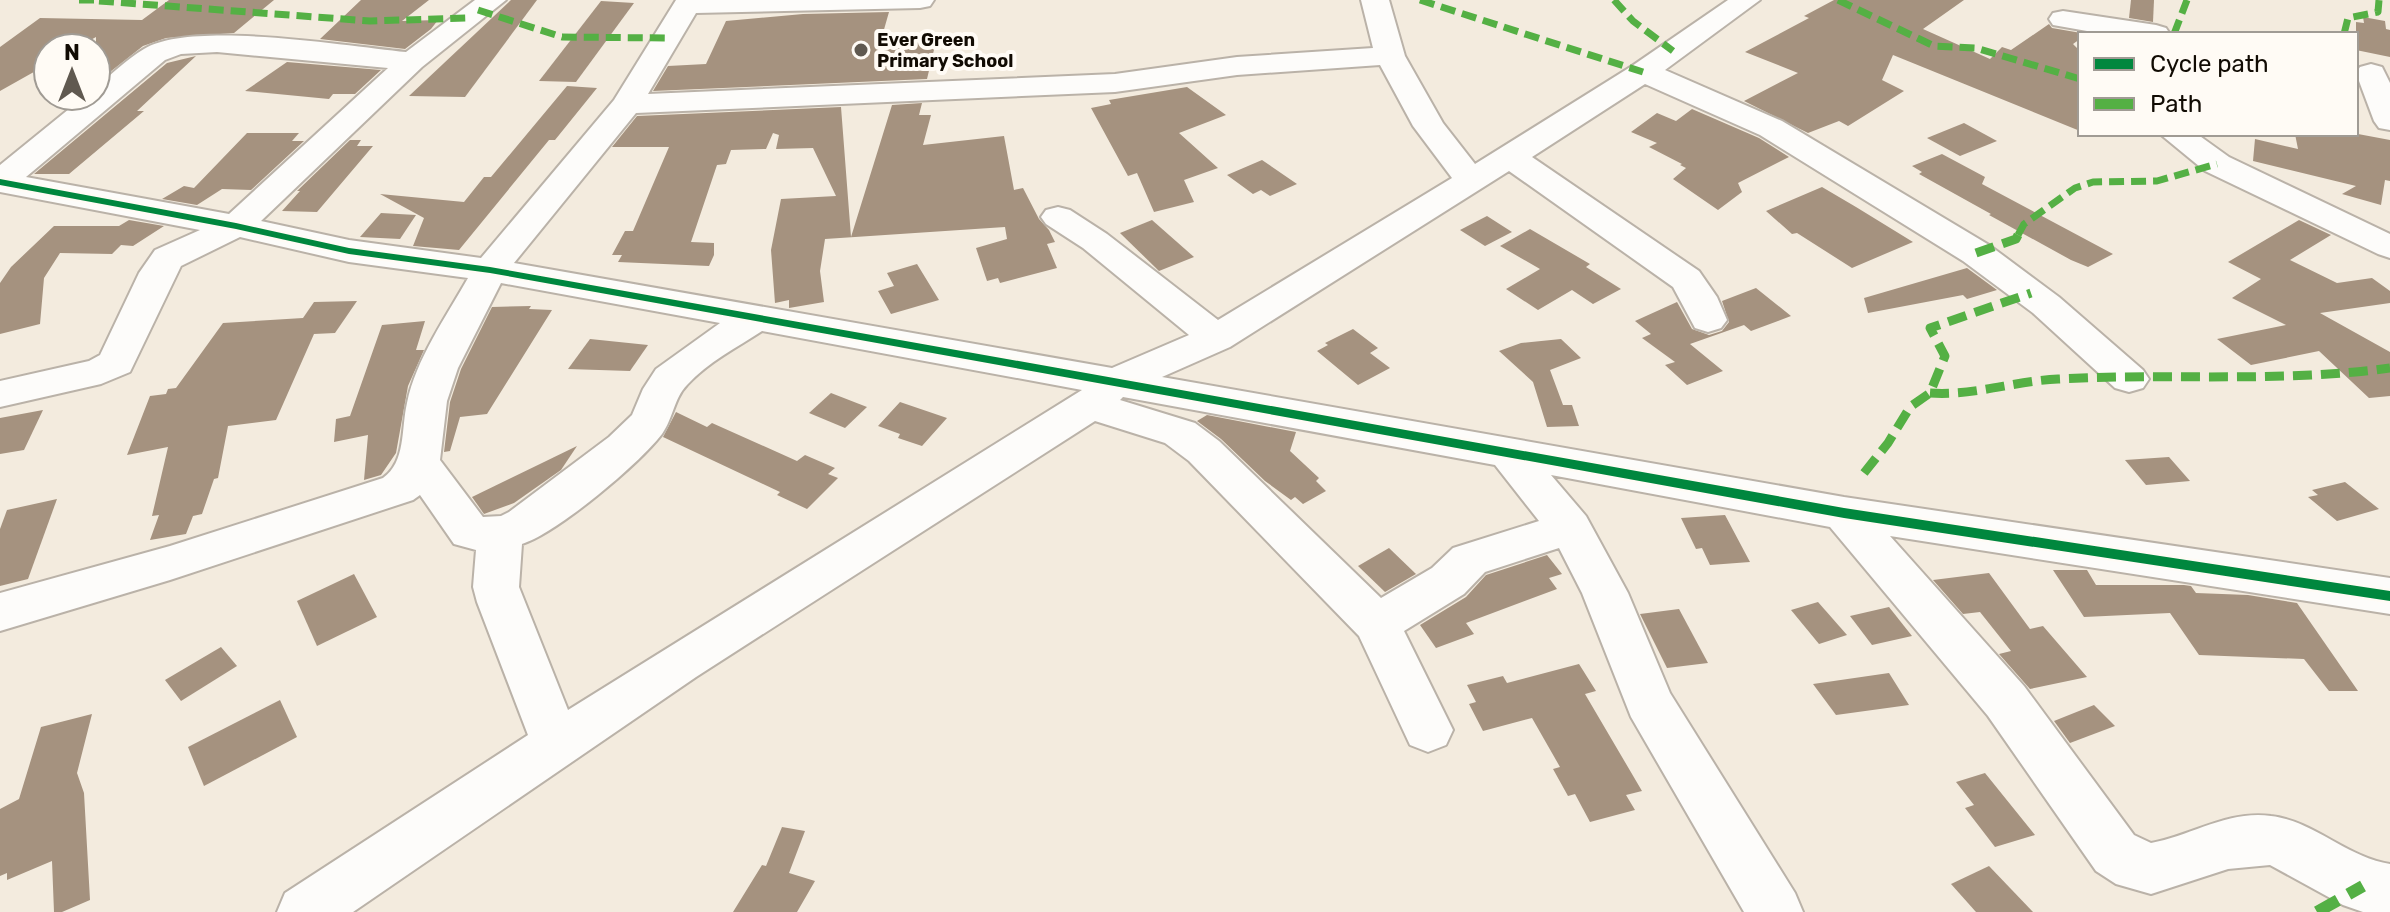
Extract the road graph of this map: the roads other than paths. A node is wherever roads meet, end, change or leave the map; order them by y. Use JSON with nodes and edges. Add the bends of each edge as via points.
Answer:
{"nodes":[{"id":1,"x":492,"y":0,"type":"edge"},
{"id":2,"x":920,"y":0,"type":"edge"},
{"id":3,"x":1375,"y":0,"type":"edge"},
{"id":4,"x":1746,"y":0,"type":"edge"},
{"id":5,"x":2039,"y":0,"type":"edge"},
{"id":6,"x":689,"y":2,"type":"edge"},
{"id":7,"x":2071,"y":28,"type":"edge"},
{"id":8,"x":2128,"y":32,"type":"edge"},
{"id":9,"x":1390,"y":56,"type":"junction"},
{"id":10,"x":412,"y":61,"type":"junction"},
{"id":11,"x":1643,"y":72,"type":"junction"},
{"id":12,"x":2372,"y":73,"type":"edge"},
{"id":13,"x":627,"y":104,"type":"junction"},
{"id":14,"x":2390,"y":121,"type":"edge"},
{"id":15,"x":2179,"y":136,"type":"edge"},
{"id":16,"x":1510,"y":157,"type":"junction"},
{"id":17,"x":1470,"y":179,"type":"junction"},
{"id":18,"x":1058,"y":217,"type":"dead end"},
{"id":19,"x":236,"y":226,"type":"junction"},
{"id":20,"x":2390,"y":247,"type":"edge"},
{"id":21,"x":490,"y":270,"type":"junction"},
{"id":22,"x":755,"y":318,"type":"junction"},
{"id":23,"x":1708,"y":320,"type":"dead end"},
{"id":24,"x":1216,"y":338,"type":"junction"},
{"id":25,"x":2129,"y":379,"type":"dead end"},
{"id":26,"x":0,"y":394,"type":"edge"},
{"id":27,"x":1102,"y":394,"type":"junction"},
{"id":28,"x":1509,"y":454,"type":"junction"},
{"id":29,"x":419,"y":462,"type":"junction"},
{"id":30,"x":1844,"y":513,"type":"junction"},
{"id":31,"x":1570,"y":528,"type":"junction"},
{"id":32,"x":500,"y":533,"type":"junction"},
{"id":33,"x":2390,"y":596,"type":"edge"},
{"id":34,"x":0,"y":612,"type":"edge"},
{"id":35,"x":1377,"y":624,"type":"junction"},
{"id":36,"x":1428,"y":730,"type":"dead end"},
{"id":37,"x":557,"y":744,"type":"junction"},
{"id":38,"x":2390,"y":890,"type":"edge"},
{"id":39,"x":305,"y":912,"type":"edge"},
{"id":40,"x":1775,"y":912,"type":"edge"}],
"edges":[{"from":1,"to":10,"type":"street"},
{"from":2,"to":6,"type":"street"},
{"from":3,"to":9,"type":"street"},
{"from":4,"to":11,"type":"street"},
{"from":5,"to":7,"type":"street"},
{"from":6,"to":13,"type":"street"},
{"from":7,"to":8,"type":"street"},
{"from":9,"to":13,"type":"street","via":[[1251,64],[1115,83]]},
{"from":9,"to":17,"type":"street","via":[[1429,126]]},
{"from":10,"to":19,"type":"street"},
{"from":10,"to":19,"type":"street","via":[[217,43],[166,49],[0,182]]},
{"from":11,"to":16,"type":"street"},
{"from":11,"to":25,"type":"street","via":[[1771,128],[1976,253],[2046,305]]},
{"from":12,"to":14,"type":"street"},
{"from":13,"to":21,"type":"street"},
{"from":15,"to":20,"type":"street","via":[[2217,164]]},
{"from":16,"to":17,"type":"street"},
{"from":16,"to":23,"type":"street","via":[[1686,279]]},
{"from":17,"to":24,"type":"street"},
{"from":18,"to":24,"type":"street"},
{"from":19,"to":21,"type":"street","via":[[349,251]]},
{"from":19,"to":26,"type":"street","via":[[162,264],[116,363]]},
{"from":21,"to":22,"type":"street"},
{"from":21,"to":29,"type":"street","via":[[438,368],[427,401]]},
{"from":22,"to":27,"type":"street"},
{"from":22,"to":32,"type":"street","via":[[670,378],[649,422],[609,461],[517,529]]},
{"from":24,"to":27,"type":"street"},
{"from":27,"to":28,"type":"street"},
{"from":27,"to":35,"type":"street","via":[[1196,445]]},
{"from":27,"to":37,"type":"street"},
{"from":28,"to":30,"type":"street"},
{"from":28,"to":31,"type":"street"},
{"from":29,"to":32,"type":"street","via":[[470,532]]},
{"from":29,"to":34,"type":"street","via":[[398,489]]},
{"from":30,"to":33,"type":"street"},
{"from":30,"to":38,"type":"street","via":[[2006,701],[2126,861],[2159,867],[2241,840],[2270,839],[2363,886]]},
{"from":31,"to":35,"type":"street","via":[[1469,560],[1448,581]]},
{"from":31,"to":40,"type":"street","via":[[1605,593],[1649,702]]},
{"from":32,"to":37,"type":"street","via":[[500,602]]},
{"from":35,"to":36,"type":"street"},
{"from":37,"to":39,"type":"street"}]}
